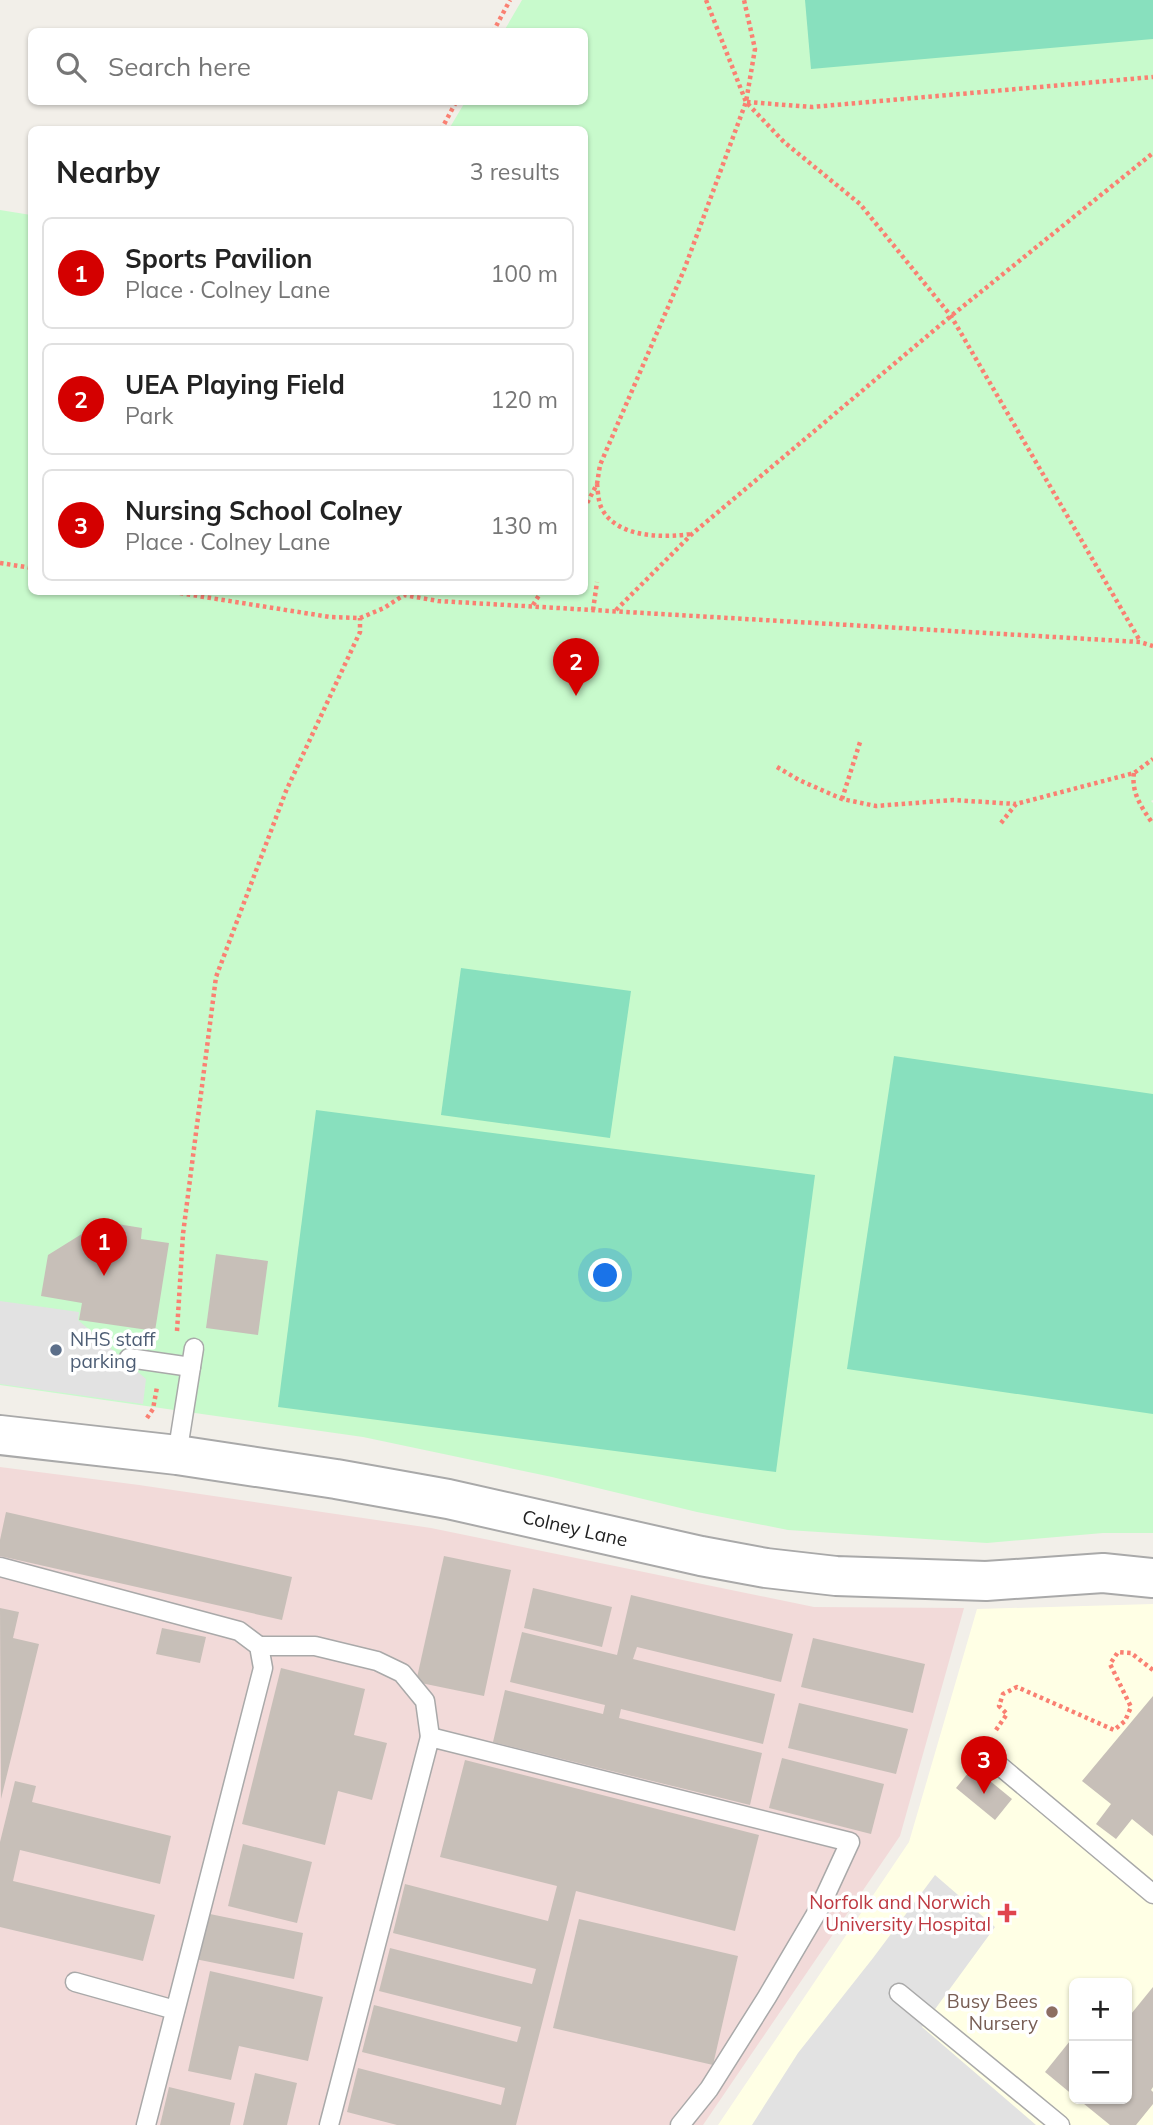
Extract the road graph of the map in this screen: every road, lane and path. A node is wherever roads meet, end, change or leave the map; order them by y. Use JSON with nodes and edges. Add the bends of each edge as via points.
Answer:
{"nodes":[{"id":1,"x":510,"y":0,"type":"edge"},
{"id":2,"x":706,"y":0,"type":"edge"},
{"id":3,"x":744,"y":0,"type":"edge"},
{"id":4,"x":495,"y":28,"type":"edge"},
{"id":5,"x":1153,"y":77,"type":"edge"},
{"id":6,"x":746,"y":102,"type":"junction"},
{"id":7,"x":454,"y":105,"type":"edge"},
{"id":8,"x":443,"y":126,"type":"edge"},
{"id":9,"x":1153,"y":153,"type":"edge"},
{"id":10,"x":950,"y":316,"type":"junction"},
{"id":11,"x":597,"y":484,"type":"junction"},
{"id":12,"x":588,"y":501,"type":"edge"},
{"id":13,"x":692,"y":534,"type":"junction"},
{"id":14,"x":0,"y":563,"type":"edge"},
{"id":15,"x":28,"y":567,"type":"edge"},
{"id":16,"x":597,"y":582,"type":"dead end"},
{"id":17,"x":192,"y":595,"type":"edge"},
{"id":18,"x":401,"y":595,"type":"edge"},
{"id":19,"x":412,"y":595,"type":"edge"},
{"id":20,"x":539,"y":595,"type":"edge"},
{"id":21,"x":533,"y":606,"type":"junction"},
{"id":22,"x":593,"y":610,"type":"junction"},
{"id":23,"x":615,"y":610,"type":"junction"},
{"id":24,"x":360,"y":618,"type":"junction"},
{"id":25,"x":1140,"y":642,"type":"junction"},
{"id":26,"x":1153,"y":646,"type":"edge"},
{"id":27,"x":861,"y":739,"type":"dead end"},
{"id":28,"x":1153,"y":759,"type":"edge"},
{"id":29,"x":778,"y":767,"type":"dead end"},
{"id":30,"x":1134,"y":773,"type":"junction"},
{"id":31,"x":842,"y":799,"type":"junction"},
{"id":32,"x":1016,"y":804,"type":"junction"},
{"id":33,"x":1001,"y":822,"type":"dead end"},
{"id":34,"x":1153,"y":824,"type":"edge"},
{"id":35,"x":176,"y":1340,"type":"dead end"},
{"id":36,"x":194,"y":1348,"type":"dead end"},
{"id":37,"x":129,"y":1358,"type":"dead end"},
{"id":38,"x":191,"y":1367,"type":"junction"},
{"id":39,"x":0,"y":1434,"type":"edge"},
{"id":40,"x":177,"y":1455,"type":"junction"},
{"id":41,"x":0,"y":1567,"type":"edge"},
{"id":42,"x":1153,"y":1578,"type":"edge"},
{"id":43,"x":260,"y":1646,"type":"junction"},
{"id":44,"x":1153,"y":1670,"type":"edge"},
{"id":45,"x":430,"y":1737,"type":"junction"},
{"id":46,"x":982,"y":1751,"type":"joint"},
{"id":47,"x":1153,"y":1894,"type":"edge"},
{"id":48,"x":75,"y":1982,"type":"dead end"},
{"id":49,"x":899,"y":1993,"type":"dead end"},
{"id":50,"x":175,"y":2010,"type":"junction"},
{"id":51,"x":146,"y":2125,"type":"edge"},
{"id":52,"x":329,"y":2125,"type":"edge"},
{"id":53,"x":680,"y":2125,"type":"edge"},
{"id":54,"x":1060,"y":2125,"type":"edge"}],
"edges":[{"from":1,"to":4,"type":"path"},
{"from":2,"to":6,"type":"path"},
{"from":3,"to":6,"type":"path","via":[[754,49]]},
{"from":5,"to":6,"type":"path","via":[[812,107]]},
{"from":6,"to":10,"type":"path","via":[[784,142],[860,204]]},
{"from":6,"to":11,"type":"path","via":[[684,270],[600,464]]},
{"from":7,"to":8,"type":"path"},
{"from":9,"to":10,"type":"path"},
{"from":10,"to":13,"type":"path"},
{"from":10,"to":25,"type":"path"},
{"from":11,"to":12,"type":"path"},
{"from":11,"to":13,"type":"path","via":[[600,506],[610,521],[666,538]]},
{"from":13,"to":23,"type":"path"},
{"from":14,"to":15,"type":"path"},
{"from":16,"to":22,"type":"path"},
{"from":17,"to":24,"type":"path"},
{"from":18,"to":24,"type":"path"},
{"from":19,"to":21,"type":"path","via":[[438,601]]},
{"from":20,"to":21,"type":"path"},
{"from":21,"to":22,"type":"path"},
{"from":22,"to":23,"type":"path"},
{"from":23,"to":25,"type":"path"},
{"from":24,"to":35,"type":"path","via":[[360,632],[286,791],[216,977],[183,1234]]},
{"from":25,"to":26,"type":"path"},
{"from":27,"to":31,"type":"path"},
{"from":28,"to":30,"type":"path"},
{"from":29,"to":31,"type":"path"},
{"from":30,"to":32,"type":"path"},
{"from":30,"to":34,"type":"path","via":[[1133,787]]},
{"from":31,"to":32,"type":"path","via":[[876,806],[953,800]]},
{"from":32,"to":33,"type":"path"},
{"from":36,"to":38,"type":"lane"},
{"from":37,"to":38,"type":"lane"},
{"from":38,"to":40,"type":"lane"},
{"from":39,"to":40,"type":"street","name":"Colney Lane"},
{"from":40,"to":42,"type":"street","name":"Colney Lane","via":[[447,1499],[766,1568],[836,1576],[972,1581],[1103,1573]]},
{"from":41,"to":43,"type":"lane","via":[[239,1632]]},
{"from":43,"to":45,"type":"lane","via":[[315,1646],[377,1661],[402,1674],[425,1701]]},
{"from":43,"to":50,"type":"lane","via":[[263,1668]]},
{"from":44,"to":46,"type":"path","via":[[1131,1653],[1118,1652],[1110,1664],[1131,1707],[1114,1730],[1017,1687],[1003,1694],[999,1706],[1007,1714]]},
{"from":45,"to":52,"type":"lane"},
{"from":45,"to":53,"type":"lane","via":[[850,1842],[820,1907],[767,1997],[709,2089]]},
{"from":46,"to":47,"type":"lane"},
{"from":48,"to":50,"type":"lane"},
{"from":49,"to":54,"type":"lane"},
{"from":50,"to":51,"type":"lane"}]}
